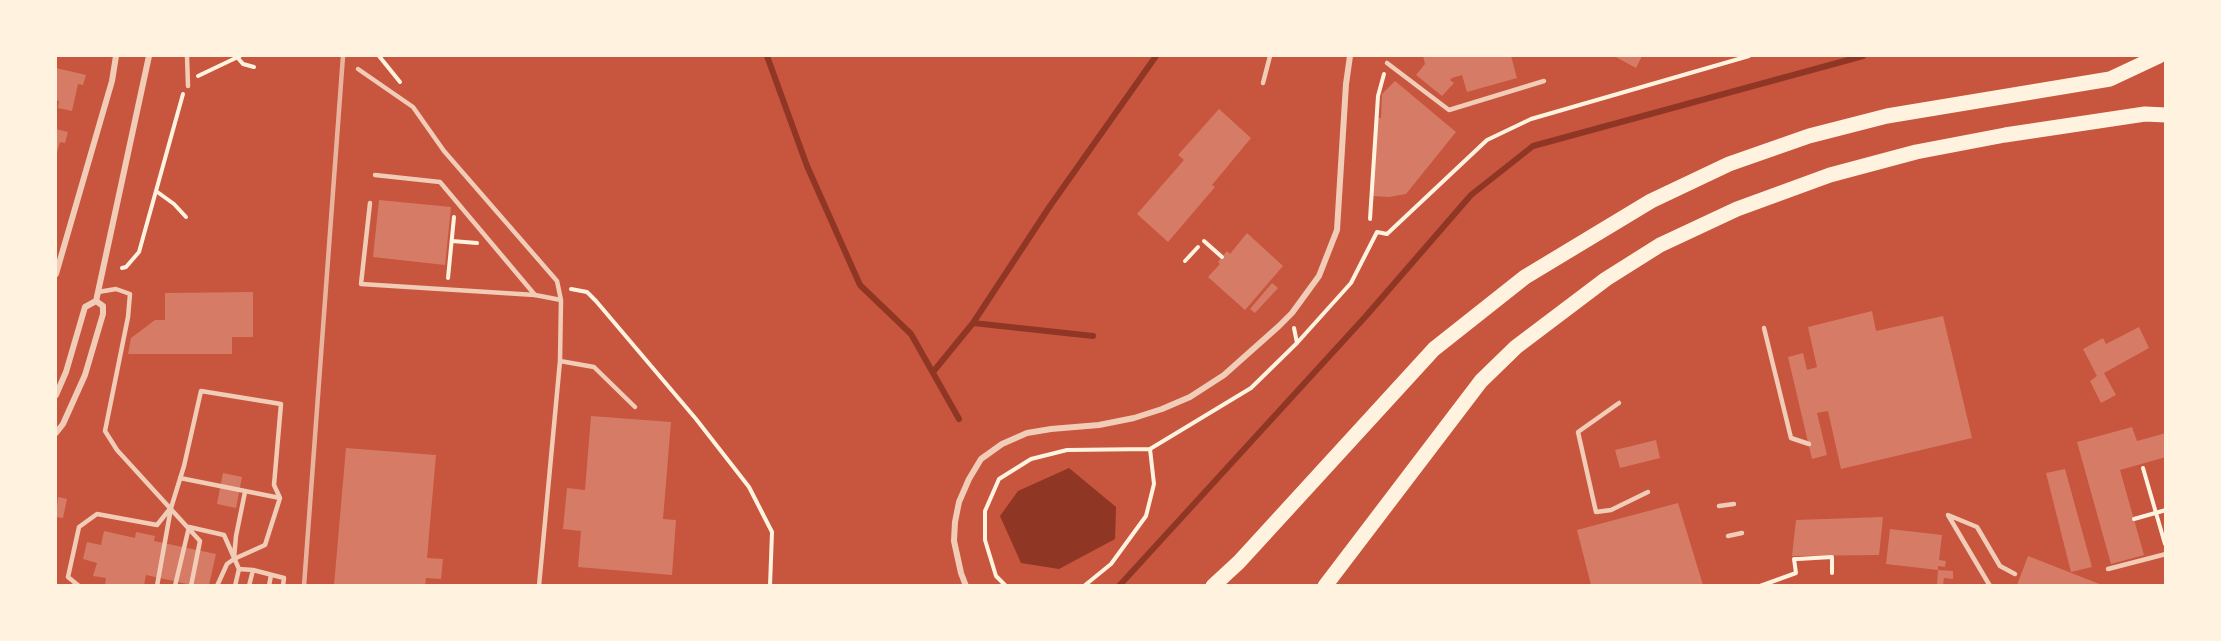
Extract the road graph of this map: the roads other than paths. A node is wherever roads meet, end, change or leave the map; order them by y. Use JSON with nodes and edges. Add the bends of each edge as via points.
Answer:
{"nodes":[{"id":1,"x":116,"y":56,"type":"edge"},
{"id":2,"x":149,"y":56,"type":"edge"},
{"id":3,"x":187,"y":56,"type":"edge"},
{"id":4,"x":1270,"y":56,"type":"edge"},
{"id":5,"x":1350,"y":56,"type":"edge"},
{"id":6,"x":2160,"y":56,"type":"edge"},
{"id":7,"x":1387,"y":63,"type":"road end"},
{"id":8,"x":358,"y":69,"type":"dead end"},
{"id":9,"x":1544,"y":81,"type":"dead end"},
{"id":10,"x":1263,"y":83,"type":"dead end"},
{"id":11,"x":188,"y":86,"type":"road end"},
{"id":12,"x":2166,"y":115,"type":"edge"},
{"id":13,"x":375,"y":175,"type":"dead end"},
{"id":14,"x":370,"y":203,"type":"dead end"},
{"id":15,"x":56,"y":274,"type":"edge"},
{"id":16,"x":98,"y":292,"type":"junction"},
{"id":17,"x":535,"y":295,"type":"junction"},
{"id":18,"x":561,"y":300,"type":"junction"},
{"id":19,"x":96,"y":301,"type":"junction"},
{"id":20,"x":1764,"y":328,"type":"dead end"},
{"id":21,"x":560,"y":361,"type":"junction"},
{"id":22,"x":56,"y":395,"type":"edge"},
{"id":23,"x":1619,"y":403,"type":"dead end"},
{"id":24,"x":635,"y":407,"type":"dead end"},
{"id":25,"x":56,"y":433,"type":"edge"},
{"id":26,"x":1809,"y":444,"type":"dead end"},
{"id":27,"x":180,"y":478,"type":"junction"},
{"id":28,"x":245,"y":492,"type":"junction"},
{"id":29,"x":1648,"y":492,"type":"dead end"},
{"id":30,"x":280,"y":498,"type":"junction"},
{"id":31,"x":1734,"y":504,"type":"dead end"},
{"id":32,"x":1719,"y":506,"type":"dead end"},
{"id":33,"x":171,"y":508,"type":"junction"},
{"id":34,"x":189,"y":527,"type":"junction"},
{"id":35,"x":1742,"y":533,"type":"dead end"},
{"id":36,"x":1728,"y":536,"type":"dead end"},
{"id":37,"x":2166,"y":554,"type":"edge"},
{"id":38,"x":234,"y":559,"type":"junction"},
{"id":39,"x":239,"y":569,"type":"junction"},
{"id":40,"x":2108,"y":569,"type":"dead end"},
{"id":41,"x":253,"y":570,"type":"junction"},
{"id":42,"x":2015,"y":574,"type":"dead end"},
{"id":43,"x":271,"y":575,"type":"junction"},
{"id":44,"x":79,"y":585,"type":"edge"},
{"id":45,"x":157,"y":585,"type":"edge"},
{"id":46,"x":175,"y":585,"type":"edge"},
{"id":47,"x":191,"y":585,"type":"edge"},
{"id":48,"x":217,"y":585,"type":"edge"},
{"id":49,"x":235,"y":585,"type":"edge"},
{"id":50,"x":249,"y":585,"type":"edge"},
{"id":51,"x":269,"y":585,"type":"edge"},
{"id":52,"x":283,"y":585,"type":"edge"},
{"id":53,"x":539,"y":585,"type":"edge"},
{"id":54,"x":966,"y":585,"type":"edge"},
{"id":55,"x":1214,"y":585,"type":"edge"},
{"id":56,"x":1325,"y":585,"type":"edge"},
{"id":57,"x":1990,"y":585,"type":"edge"}],
"edges":[{"from":1,"to":15,"type":"street"},
{"from":2,"to":16,"type":"street"},
{"from":3,"to":11,"type":"lane"},
{"from":4,"to":10,"type":"lane"},
{"from":5,"to":54,"type":"street","via":[[1337,230],[1319,276],[1279,326],[1224,375],[1190,397],[1134,418],[1027,433],[981,459],[959,501],[955,522],[954,541]]},
{"from":6,"to":55,"type":"main road","via":[[2110,79],[1887,116],[1809,136],[1729,164],[1651,201],[1525,277],[1434,349]]},
{"from":7,"to":9,"type":"lane","via":[[1449,110]]},
{"from":8,"to":18,"type":"lane","via":[[413,107],[444,151],[557,281]]},
{"from":12,"to":56,"type":"main road","via":[[2145,114],[1916,152],[1830,175],[1737,209],[1660,245],[1606,279],[1524,341],[1481,381]]},
{"from":13,"to":17,"type":"lane","via":[[440,182]]},
{"from":14,"to":17,"type":"lane","via":[[361,284]]},
{"from":16,"to":19,"type":"street"},
{"from":16,"to":33,"type":"lane","via":[[116,289],[130,294],[105,431],[117,450]]},
{"from":17,"to":18,"type":"lane"},
{"from":18,"to":21,"type":"lane"},
{"from":19,"to":22,"type":"street","via":[[85,307]]},
{"from":19,"to":25,"type":"street","via":[[103,306],[103,314],[85,375]]},
{"from":20,"to":26,"type":"lane","via":[[1791,438]]},
{"from":21,"to":24,"type":"lane","via":[[594,367]]},
{"from":21,"to":53,"type":"lane"},
{"from":23,"to":29,"type":"lane","via":[[1578,432],[1596,512],[1611,510]]},
{"from":27,"to":28,"type":"lane"},
{"from":27,"to":30,"type":"lane","via":[[201,391],[281,404],[274,485]]},
{"from":27,"to":33,"type":"lane"},
{"from":28,"to":30,"type":"lane"},
{"from":28,"to":38,"type":"lane"},
{"from":30,"to":38,"type":"lane","via":[[265,544]]},
{"from":31,"to":32,"type":"lane"},
{"from":33,"to":34,"type":"lane"},
{"from":33,"to":44,"type":"lane","via":[[157,525],[97,514],[79,527],[68,577]]},
{"from":33,"to":45,"type":"lane"},
{"from":34,"to":38,"type":"lane","via":[[224,535]]},
{"from":34,"to":46,"type":"lane"},
{"from":34,"to":47,"type":"lane","via":[[200,541]]},
{"from":35,"to":36,"type":"lane"},
{"from":37,"to":40,"type":"lane"},
{"from":38,"to":39,"type":"lane"},
{"from":38,"to":48,"type":"lane","via":[[227,564]]},
{"from":39,"to":41,"type":"lane"},
{"from":39,"to":49,"type":"lane"},
{"from":41,"to":43,"type":"lane"},
{"from":41,"to":50,"type":"lane"},
{"from":42,"to":57,"type":"lane","via":[[2000,566],[1977,527],[1948,515]]},
{"from":43,"to":51,"type":"lane"},
{"from":43,"to":52,"type":"lane","via":[[284,578]]}]}
